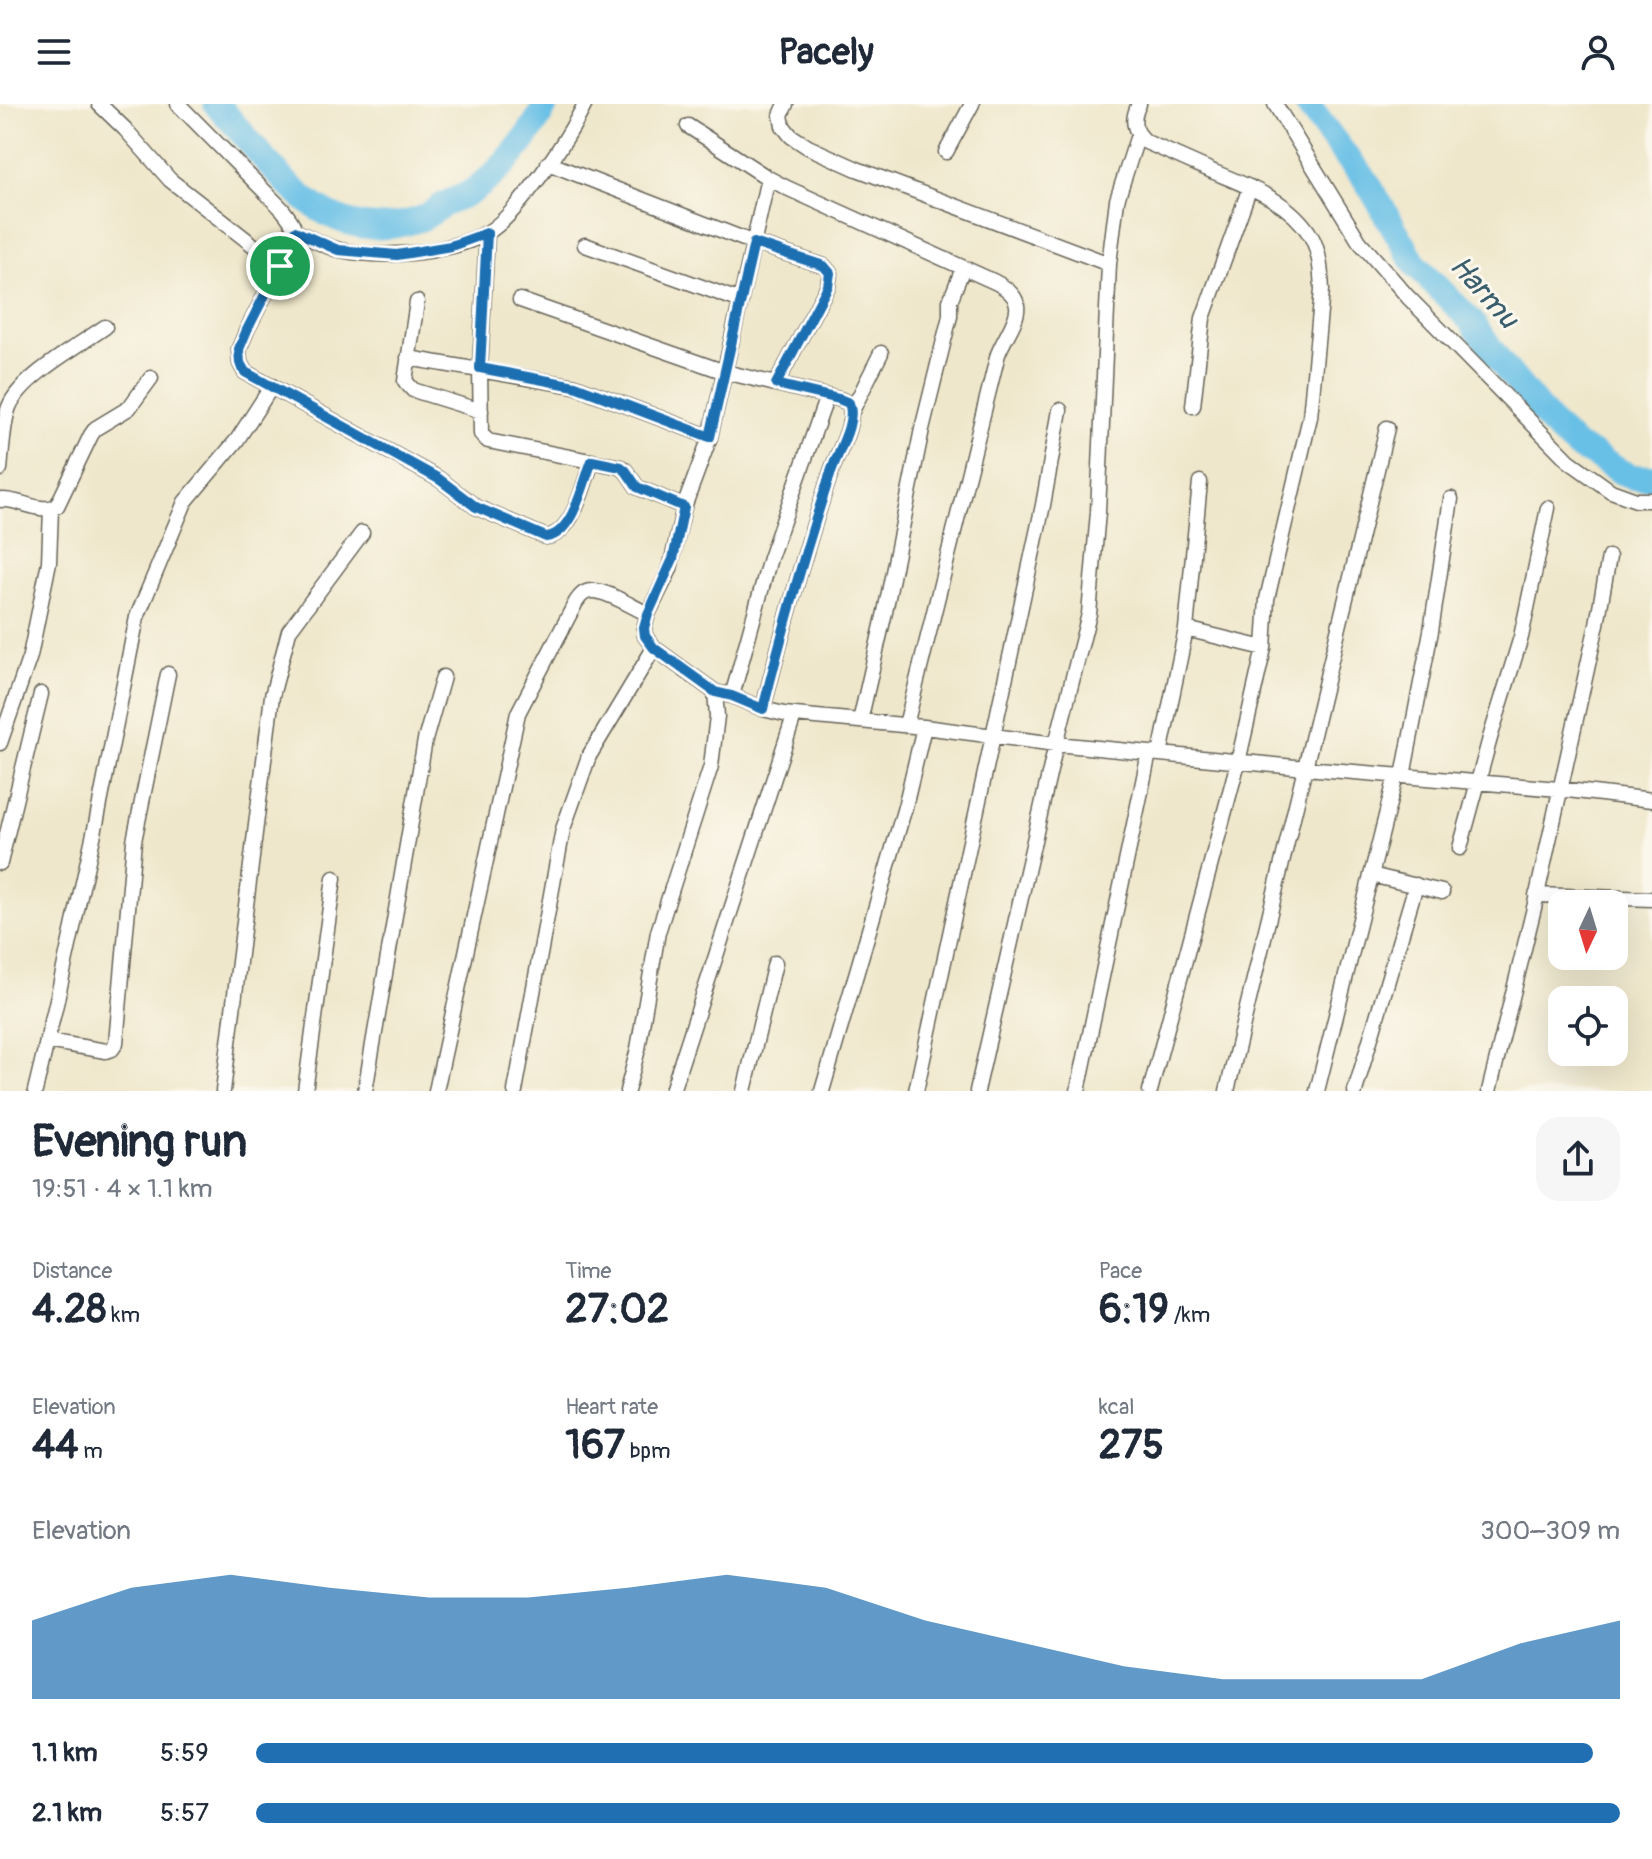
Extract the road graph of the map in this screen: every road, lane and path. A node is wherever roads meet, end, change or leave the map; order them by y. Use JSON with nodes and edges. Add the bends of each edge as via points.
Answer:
{"nodes":[{"id":1,"x":99,"y":104,"type":"edge"},
{"id":2,"x":178,"y":104,"type":"edge"},
{"id":3,"x":585,"y":104,"type":"edge"},
{"id":4,"x":786,"y":104,"type":"edge"},
{"id":5,"x":972,"y":104,"type":"edge"},
{"id":6,"x":1139,"y":104,"type":"edge"},
{"id":7,"x":1275,"y":104,"type":"edge"},
{"id":8,"x":688,"y":126,"type":"dead end"},
{"id":9,"x":1138,"y":135,"type":"junction"},
{"id":10,"x":946,"y":152,"type":"dead end"},
{"id":11,"x":548,"y":163,"type":"junction"},
{"id":12,"x":768,"y":178,"type":"junction"},
{"id":13,"x":1250,"y":187,"type":"junction"},
{"id":14,"x":295,"y":231,"type":"junction"},
{"id":15,"x":487,"y":233,"type":"junction"},
{"id":16,"x":754,"y":243,"type":"junction"},
{"id":17,"x":585,"y":245,"type":"dead end"},
{"id":18,"x":1109,"y":264,"type":"junction"},
{"id":19,"x":280,"y":266,"type":"junction"},
{"id":20,"x":963,"y":268,"type":"junction"},
{"id":21,"x":520,"y":300,"type":"dead end"},
{"id":22,"x":741,"y":301,"type":"junction"},
{"id":23,"x":417,"y":302,"type":"dead end"},
{"id":24,"x":105,"y":327,"type":"dead end"},
{"id":25,"x":881,"y":353,"type":"dead end"},
{"id":26,"x":408,"y":358,"type":"junction"},
{"id":27,"x":480,"y":368,"type":"junction"},
{"id":28,"x":725,"y":372,"type":"junction"},
{"id":29,"x":151,"y":378,"type":"dead end"},
{"id":30,"x":776,"y":384,"type":"junction"},
{"id":31,"x":272,"y":386,"type":"junction"},
{"id":32,"x":827,"y":396,"type":"junction"},
{"id":33,"x":1193,"y":406,"type":"dead end"},
{"id":34,"x":1060,"y":410,"type":"dead end"},
{"id":35,"x":481,"y":411,"type":"junction"},
{"id":36,"x":852,"y":411,"type":"junction"},
{"id":37,"x":1387,"y":428,"type":"dead end"},
{"id":38,"x":710,"y":437,"type":"junction"},
{"id":39,"x":592,"y":461,"type":"junction"},
{"id":40,"x":0,"y":469,"type":"edge"},
{"id":41,"x":1200,"y":482,"type":"dead end"},
{"id":42,"x":1451,"y":499,"type":"dead end"},
{"id":43,"x":0,"y":500,"type":"edge"},
{"id":44,"x":1652,"y":500,"type":"edge"},
{"id":45,"x":684,"y":507,"type":"junction"},
{"id":46,"x":1548,"y":508,"type":"dead end"},
{"id":47,"x":51,"y":509,"type":"junction"},
{"id":48,"x":362,"y":533,"type":"dead end"},
{"id":49,"x":1609,"y":557,"type":"dead end"},
{"id":50,"x":648,"y":614,"type":"junction"},
{"id":51,"x":1186,"y":629,"type":"junction"},
{"id":52,"x":654,"y":648,"type":"junction"},
{"id":53,"x":1264,"y":648,"type":"junction"},
{"id":54,"x":168,"y":674,"type":"dead end"},
{"id":55,"x":443,"y":677,"type":"dead end"},
{"id":56,"x":715,"y":692,"type":"junction"},
{"id":57,"x":41,"y":694,"type":"dead end"},
{"id":58,"x":732,"y":696,"type":"junction"},
{"id":59,"x":763,"y":709,"type":"junction"},
{"id":60,"x":794,"y":716,"type":"junction"},
{"id":61,"x":860,"y":721,"type":"junction"},
{"id":62,"x":906,"y":725,"type":"junction"},
{"id":63,"x":924,"y":727,"type":"junction"},
{"id":64,"x":993,"y":736,"type":"junction"},
{"id":65,"x":0,"y":743,"type":"edge"},
{"id":66,"x":1056,"y":744,"type":"junction"},
{"id":67,"x":1155,"y":753,"type":"junction"},
{"id":68,"x":1238,"y":762,"type":"junction"},
{"id":69,"x":1306,"y":768,"type":"junction"},
{"id":70,"x":1399,"y":776,"type":"junction"},
{"id":71,"x":1479,"y":782,"type":"junction"},
{"id":72,"x":1559,"y":789,"type":"junction"},
{"id":73,"x":1652,"y":800,"type":"edge"},
{"id":74,"x":1460,"y":848,"type":"dead end"},
{"id":75,"x":0,"y":863,"type":"edge"},
{"id":76,"x":1371,"y":875,"type":"junction"},
{"id":77,"x":334,"y":878,"type":"dead end"},
{"id":78,"x":1416,"y":885,"type":"junction"},
{"id":79,"x":1442,"y":892,"type":"dead end"},
{"id":80,"x":1536,"y":895,"type":"junction"},
{"id":81,"x":1652,"y":899,"type":"edge"},
{"id":82,"x":775,"y":963,"type":"dead end"},
{"id":83,"x":47,"y":1041,"type":"junction"},
{"id":84,"x":35,"y":1091,"type":"edge"},
{"id":85,"x":223,"y":1091,"type":"edge"},
{"id":86,"x":305,"y":1091,"type":"edge"},
{"id":87,"x":365,"y":1091,"type":"edge"},
{"id":88,"x":436,"y":1091,"type":"edge"},
{"id":89,"x":515,"y":1091,"type":"edge"},
{"id":90,"x":627,"y":1091,"type":"edge"},
{"id":91,"x":672,"y":1091,"type":"edge"},
{"id":92,"x":744,"y":1091,"type":"edge"},
{"id":93,"x":822,"y":1091,"type":"edge"},
{"id":94,"x":916,"y":1091,"type":"edge"},
{"id":95,"x":977,"y":1091,"type":"edge"},
{"id":96,"x":1078,"y":1091,"type":"edge"},
{"id":97,"x":1150,"y":1091,"type":"edge"},
{"id":98,"x":1227,"y":1091,"type":"edge"},
{"id":99,"x":1317,"y":1091,"type":"edge"},
{"id":100,"x":1355,"y":1091,"type":"edge"},
{"id":101,"x":1489,"y":1091,"type":"edge"}],
"edges":[{"from":1,"to":19,"type":"street","via":[[170,180]]},
{"from":2,"to":14,"type":"street","via":[[282,209]]},
{"from":3,"to":11,"type":"street"},
{"from":4,"to":18,"type":"street","via":[[783,126],[808,147]]},
{"from":5,"to":10,"type":"street"},
{"from":6,"to":9,"type":"street","via":[[1133,124]]},
{"from":7,"to":44,"type":"street","via":[[1359,241],[1408,297],[1569,461],[1611,491]]},
{"from":8,"to":12,"type":"street"},
{"from":9,"to":13,"type":"street"},
{"from":9,"to":18,"type":"street","via":[[1117,200]]},
{"from":11,"to":15,"type":"street","via":[[518,206]]},
{"from":11,"to":16,"type":"street"},
{"from":12,"to":16,"type":"street"},
{"from":12,"to":20,"type":"street"},
{"from":13,"to":33,"type":"street","via":[[1203,318]]},
{"from":13,"to":53,"type":"street","via":[[1293,214],[1311,236],[1322,290],[1310,417],[1267,599]]},
{"from":14,"to":15,"type":"street","via":[[338,250],[397,255],[451,246]]},
{"from":14,"to":19,"type":"street"},
{"from":15,"to":27,"type":"street"},
{"from":16,"to":22,"type":"street"},
{"from":16,"to":30,"type":"street","via":[[824,266],[830,273]]},
{"from":17,"to":22,"type":"street"},
{"from":18,"to":66,"type":"street","via":[[1089,614]]},
{"from":19,"to":31,"type":"street","via":[[239,349],[245,372]]},
{"from":20,"to":61,"type":"street","via":[[950,301]]},
{"from":20,"to":62,"type":"street","via":[[1010,290],[1017,313],[998,354]]},
{"from":21,"to":28,"type":"street"},
{"from":22,"to":28,"type":"street"},
{"from":23,"to":26,"type":"street"},
{"from":24,"to":40,"type":"street","via":[[16,395],[9,408]]},
{"from":25,"to":36,"type":"street"},
{"from":26,"to":27,"type":"street"},
{"from":26,"to":35,"type":"street","via":[[408,387]]},
{"from":27,"to":35,"type":"street"},
{"from":27,"to":38,"type":"street","via":[[575,386]]},
{"from":28,"to":30,"type":"street"},
{"from":28,"to":38,"type":"street"},
{"from":29,"to":47,"type":"street","via":[[129,408],[91,435]]},
{"from":30,"to":32,"type":"street"},
{"from":31,"to":39,"type":"street","via":[[439,479],[476,507],[546,537],[563,530],[571,517]]},
{"from":31,"to":83,"type":"street","via":[[237,440],[185,502],[137,617]]},
{"from":32,"to":36,"type":"street","via":[[849,403]]},
{"from":32,"to":58,"type":"street","via":[[770,558]]},
{"from":34,"to":64,"type":"street"},
{"from":35,"to":39,"type":"street","via":[[481,434],[488,441]]},
{"from":36,"to":59,"type":"street"},
{"from":37,"to":69,"type":"street"},
{"from":38,"to":45,"type":"street"},
{"from":39,"to":45,"type":"street","via":[[621,467],[637,487]]},
{"from":41,"to":51,"type":"street"},
{"from":42,"to":70,"type":"street","via":[[1431,631]]},
{"from":43,"to":47,"type":"street"},
{"from":45,"to":50,"type":"street","via":[[670,569]]},
{"from":46,"to":71,"type":"street","via":[[1521,637]]},
{"from":47,"to":65,"type":"street","via":[[49,562],[30,656]]},
{"from":48,"to":85,"type":"street","via":[[289,631],[272,696]]},
{"from":49,"to":72,"type":"street"},
{"from":50,"to":52,"type":"street","via":[[645,636]]},
{"from":50,"to":88,"type":"street","via":[[603,593],[582,594],[518,713]]},
{"from":51,"to":53,"type":"street"},
{"from":51,"to":67,"type":"street"},
{"from":52,"to":56,"type":"street"},
{"from":52,"to":89,"type":"street","via":[[589,756],[563,829]]},
{"from":53,"to":68,"type":"street"},
{"from":54,"to":83,"type":"street","via":[[134,841],[116,1043],[106,1051]]},
{"from":55,"to":87,"type":"street","via":[[425,740]]},
{"from":56,"to":58,"type":"street"},
{"from":56,"to":90,"type":"street","via":[[711,766],[658,932]]},
{"from":57,"to":75,"type":"street"},
{"from":58,"to":59,"type":"street"},
{"from":59,"to":60,"type":"street"},
{"from":60,"to":61,"type":"street"},
{"from":60,"to":91,"type":"street"},
{"from":61,"to":62,"type":"street"},
{"from":62,"to":63,"type":"street"},
{"from":63,"to":64,"type":"street"},
{"from":63,"to":93,"type":"street"},
{"from":64,"to":66,"type":"street"},
{"from":64,"to":94,"type":"street"},
{"from":66,"to":67,"type":"street"},
{"from":66,"to":95,"type":"street"},
{"from":67,"to":68,"type":"street"},
{"from":67,"to":96,"type":"street"},
{"from":68,"to":69,"type":"street"},
{"from":68,"to":97,"type":"street"},
{"from":69,"to":70,"type":"street"},
{"from":69,"to":98,"type":"street"},
{"from":70,"to":71,"type":"street"},
{"from":70,"to":76,"type":"street"},
{"from":71,"to":72,"type":"street"},
{"from":71,"to":74,"type":"street"},
{"from":72,"to":73,"type":"street"},
{"from":72,"to":80,"type":"street"},
{"from":76,"to":78,"type":"street"},
{"from":76,"to":99,"type":"street"},
{"from":77,"to":86,"type":"street"},
{"from":78,"to":79,"type":"street"},
{"from":78,"to":100,"type":"street"},
{"from":80,"to":81,"type":"street"},
{"from":80,"to":101,"type":"street"},
{"from":82,"to":92,"type":"street"},
{"from":83,"to":84,"type":"street"}]}
